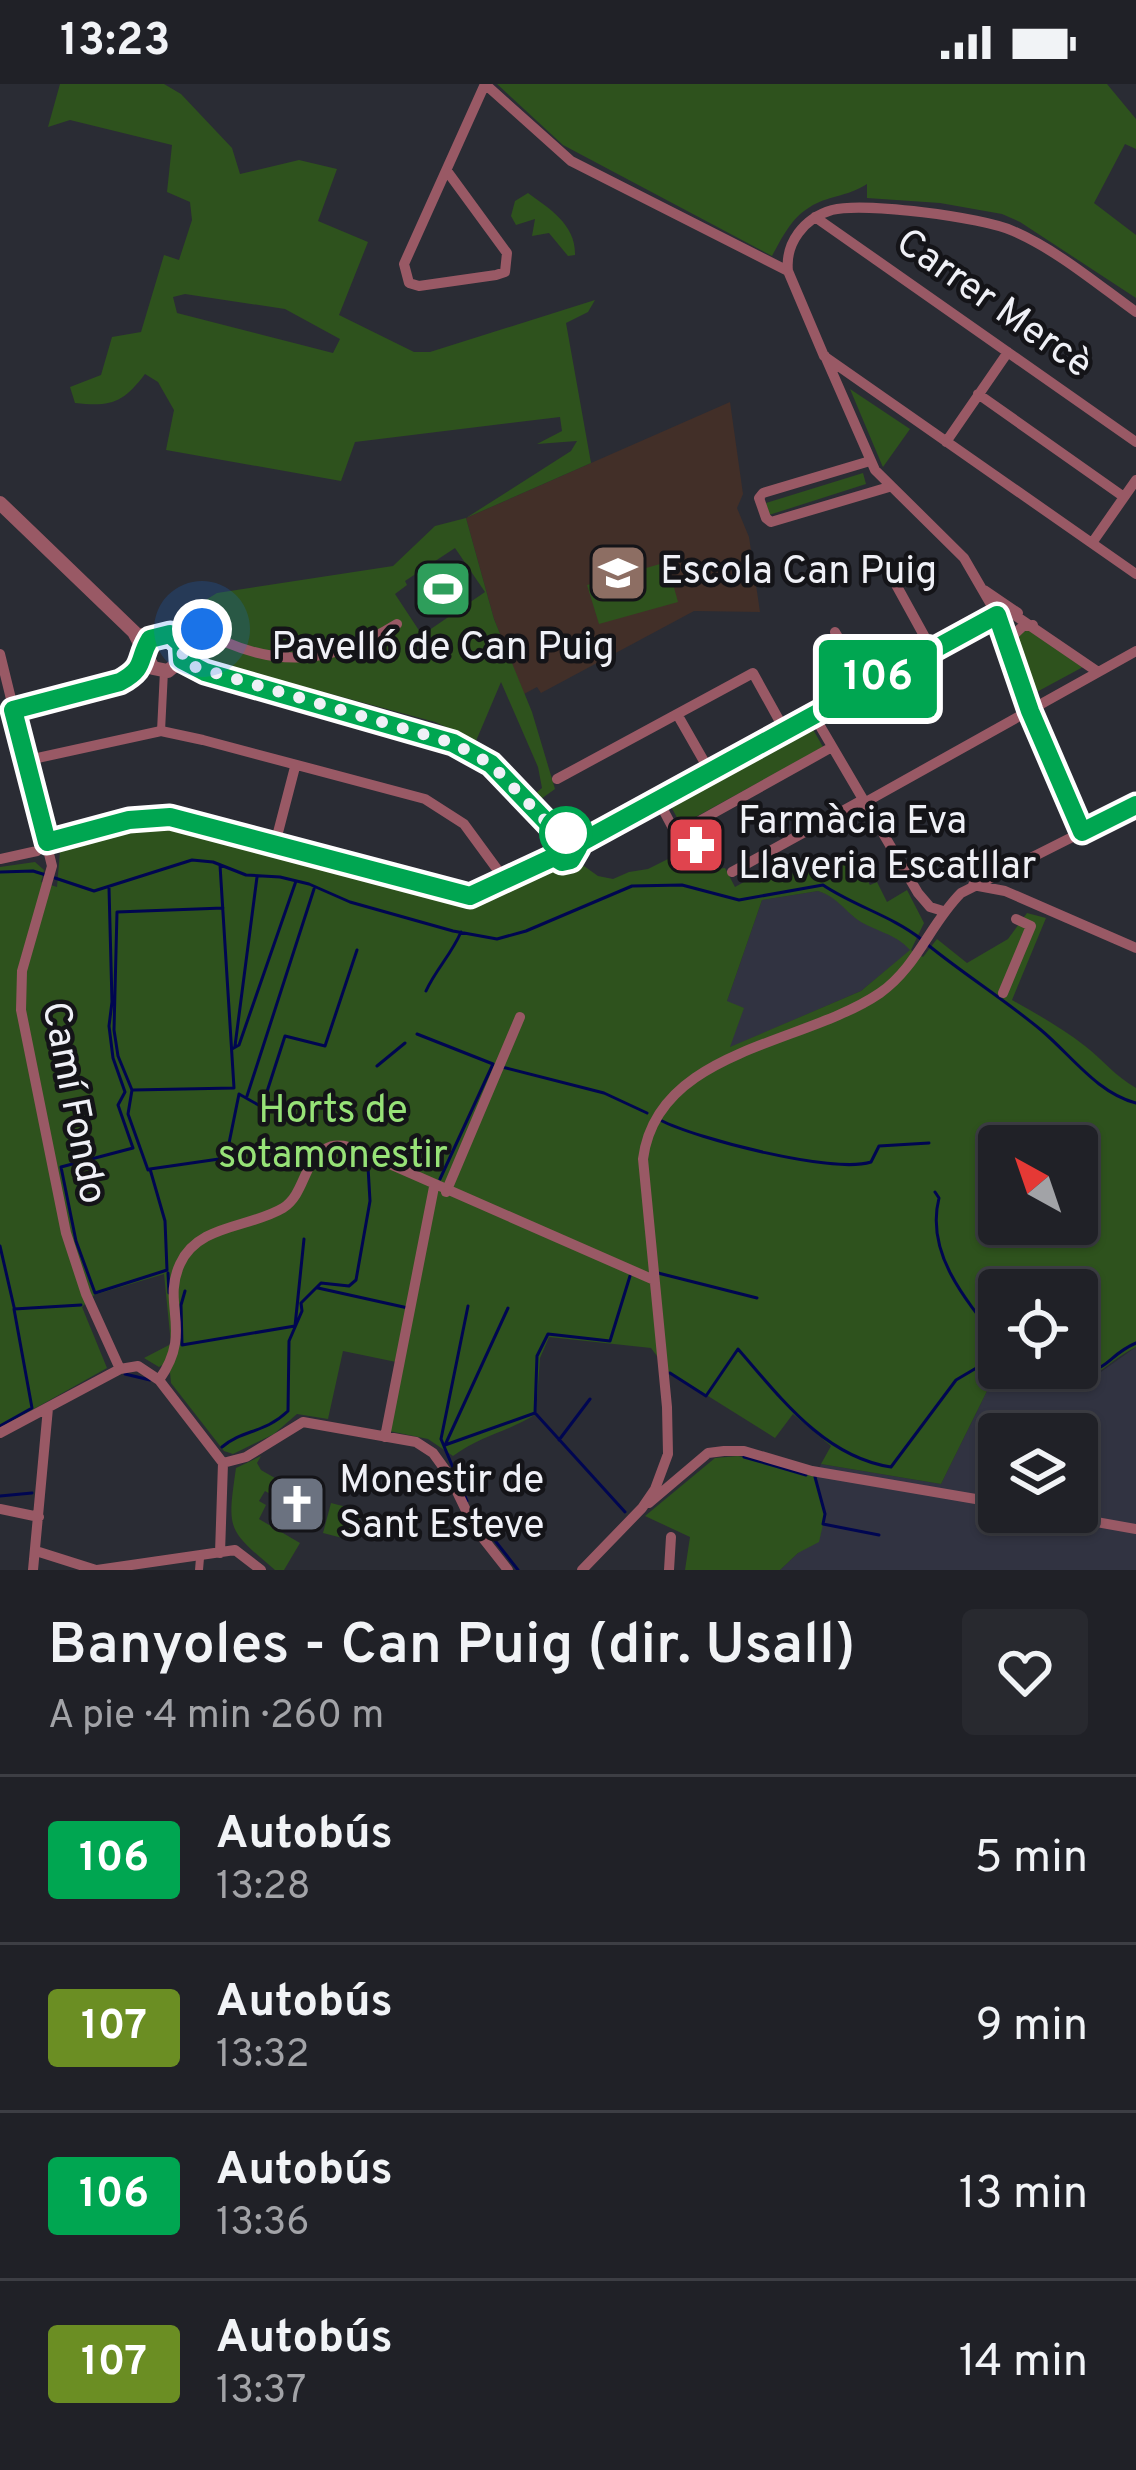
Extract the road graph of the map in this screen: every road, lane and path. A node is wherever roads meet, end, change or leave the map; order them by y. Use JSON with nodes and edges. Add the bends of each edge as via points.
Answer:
{"nodes":[{"id":1,"x":485,"y":84,"type":"edge"},
{"id":2,"x":447,"y":171,"type":"junction"},
{"id":3,"x":815,"y":218,"type":"junction"},
{"id":4,"x":788,"y":272,"type":"junction"},
{"id":5,"x":1136,"y":312,"type":"edge"},
{"id":6,"x":1008,"y":352,"type":"junction"},
{"id":7,"x":824,"y":356,"type":"junction"},
{"id":8,"x":978,"y":394,"type":"junction"},
{"id":9,"x":946,"y":442,"type":"junction"},
{"id":10,"x":1136,"y":442,"type":"edge"},
{"id":11,"x":870,"y":461,"type":"junction"},
{"id":12,"x":1136,"y":480,"type":"edge"},
{"id":13,"x":889,"y":487,"type":"junction"},
{"id":14,"x":1124,"y":497,"type":"junction"},
{"id":15,"x":0,"y":503,"type":"edge"},
{"id":16,"x":1092,"y":543,"type":"junction"},
{"id":17,"x":1136,"y":574,"type":"edge"},
{"id":18,"x":894,"y":581,"type":"dead end"},
{"id":19,"x":982,"y":589,"type":"junction"},
{"id":20,"x":997,"y":615,"type":"junction"},
{"id":21,"x":1029,"y":622,"type":"junction"},
{"id":22,"x":397,"y":624,"type":"dead end"},
{"id":23,"x":835,"y":632,"type":"dead end"},
{"id":24,"x":137,"y":635,"type":"junction"},
{"id":25,"x":154,"y":636,"type":"junction"},
{"id":26,"x":178,"y":639,"type":"junction"},
{"id":27,"x":1006,"y":641,"type":"junction"},
{"id":28,"x":932,"y":650,"type":"junction"},
{"id":29,"x":1136,"y":651,"type":"edge"},
{"id":30,"x":0,"y":654,"type":"edge"},
{"id":31,"x":145,"y":656,"type":"junction"},
{"id":32,"x":182,"y":660,"type":"junction"},
{"id":33,"x":164,"y":671,"type":"junction"},
{"id":34,"x":1098,"y":672,"type":"junction"},
{"id":35,"x":866,"y":686,"type":"junction"},
{"id":36,"x":13,"y":710,"type":"junction"},
{"id":37,"x":1030,"y":711,"type":"junction"},
{"id":38,"x":677,"y":714,"type":"junction"},
{"id":39,"x":813,"y":714,"type":"junction"},
{"id":40,"x":784,"y":729,"type":"junction"},
{"id":41,"x":161,"y":731,"type":"junction"},
{"id":42,"x":832,"y":747,"type":"junction"},
{"id":43,"x":24,"y":761,"type":"junction"},
{"id":44,"x":296,"y":766,"type":"junction"},
{"id":45,"x":709,"y":770,"type":"junction"},
{"id":46,"x":557,"y":779,"type":"dead end"},
{"id":47,"x":657,"y":798,"type":"junction"},
{"id":48,"x":864,"y":803,"type":"junction"},
{"id":49,"x":1136,"y":805,"type":"edge"},
{"id":50,"x":1082,"y":832,"type":"junction"},
{"id":51,"x":558,"y":834,"type":"junction"},
{"id":52,"x":47,"y":842,"type":"junction"},
{"id":53,"x":275,"y":844,"type":"junction"},
{"id":54,"x":578,"y":844,"type":"junction"},
{"id":55,"x":554,"y":857,"type":"junction"},
{"id":56,"x":0,"y":859,"type":"edge"},
{"id":57,"x":1005,"y":868,"type":"junction"},
{"id":58,"x":732,"y":872,"type":"dead end"},
{"id":59,"x":506,"y":880,"type":"junction"},
{"id":60,"x":973,"y":885,"type":"junction"},
{"id":61,"x":1005,"y":891,"type":"junction"},
{"id":62,"x":943,"y":911,"type":"junction"},
{"id":63,"x":1016,"y":919,"type":"dead end"},
{"id":64,"x":1136,"y":948,"type":"edge"},
{"id":65,"x":1003,"y":993,"type":"dead end"},
{"id":66,"x":520,"y":1017,"type":"dead end"},
{"id":67,"x":440,"y":1189,"type":"junction"},
{"id":68,"x":654,"y":1280,"type":"junction"},
{"id":69,"x":120,"y":1369,"type":"junction"},
{"id":70,"x":159,"y":1380,"type":"junction"},
{"id":71,"x":48,"y":1408,"type":"junction"},
{"id":72,"x":0,"y":1433,"type":"edge"},
{"id":73,"x":386,"y":1437,"type":"junction"},
{"id":74,"x":224,"y":1463,"type":"junction"},
{"id":75,"x":978,"y":1499,"type":"edge"},
{"id":76,"x":642,"y":1508,"type":"junction"},
{"id":77,"x":0,"y":1509,"type":"edge"},
{"id":78,"x":38,"y":1517,"type":"junction"},
{"id":79,"x":1098,"y":1522,"type":"edge"},
{"id":80,"x":1136,"y":1529,"type":"edge"},
{"id":81,"x":671,"y":1537,"type":"dead end"},
{"id":82,"x":36,"y":1551,"type":"junction"},
{"id":83,"x":220,"y":1553,"type":"junction"},
{"id":84,"x":200,"y":1564,"type":"edge"},
{"id":85,"x":33,"y":1570,"type":"edge"},
{"id":86,"x":97,"y":1570,"type":"edge"},
{"id":87,"x":261,"y":1570,"type":"edge"},
{"id":88,"x":508,"y":1570,"type":"edge"},
{"id":89,"x":582,"y":1570,"type":"edge"},
{"id":90,"x":669,"y":1570,"type":"edge"}],
"edges":[{"from":1,"to":2,"type":"street"},
{"from":1,"to":4,"type":"street","via":[[571,161]]},
{"from":2,"to":2,"type":"street","via":[[404,264],[409,283],[419,286],[496,275],[509,262]]},
{"from":3,"to":4,"type":"street","via":[[789,248]]},
{"from":3,"to":5,"type":"street","via":[[845,208],[992,223],[1043,247]]},
{"from":3,"to":6,"type":"street","name":"Carrer Mercè"},
{"from":4,"to":7,"type":"street"},
{"from":6,"to":8,"type":"street"},
{"from":6,"to":10,"type":"street","name":"Carrer Mercè"},
{"from":7,"to":9,"type":"street"},
{"from":7,"to":11,"type":"street"},
{"from":8,"to":9,"type":"street"},
{"from":8,"to":14,"type":"street"},
{"from":9,"to":16,"type":"street"},
{"from":11,"to":13,"type":"street"},
{"from":11,"to":13,"type":"street","via":[[763,493],[766,518]]},
{"from":12,"to":14,"type":"street"},
{"from":13,"to":19,"type":"street","via":[[964,558]]},
{"from":14,"to":16,"type":"street"},
{"from":15,"to":24,"type":"street"},
{"from":16,"to":17,"type":"street"},
{"from":18,"to":28,"type":"street"},
{"from":19,"to":20,"type":"street"},
{"from":19,"to":21,"type":"street"},
{"from":20,"to":21,"type":"street"},
{"from":20,"to":27,"type":"street"},
{"from":20,"to":28,"type":"street"},
{"from":21,"to":27,"type":"street"},
{"from":21,"to":34,"type":"street"},
{"from":22,"to":26,"type":"street","via":[[345,650],[301,659],[259,654],[198,628]]},
{"from":23,"to":35,"type":"street"},
{"from":24,"to":25,"type":"street"},
{"from":24,"to":31,"type":"street"},
{"from":25,"to":26,"type":"street"},
{"from":25,"to":31,"type":"street"},
{"from":26,"to":32,"type":"street"},
{"from":27,"to":37,"type":"street"},
{"from":28,"to":35,"type":"street"},
{"from":29,"to":34,"type":"street"},
{"from":30,"to":36,"type":"street","name":"Camí Fondo"},
{"from":31,"to":33,"type":"street"},
{"from":31,"to":36,"type":"street","via":[[120,682]]},
{"from":32,"to":33,"type":"street"},
{"from":32,"to":51,"type":"street","via":[[453,743],[491,764]]},
{"from":33,"to":41,"type":"street"},
{"from":34,"to":37,"type":"street"},
{"from":35,"to":39,"type":"street"},
{"from":36,"to":43,"type":"street","name":"Camí Fondo"},
{"from":37,"to":48,"type":"street"},
{"from":37,"to":50,"type":"street"},
{"from":38,"to":40,"type":"street","via":[[753,673]]},
{"from":38,"to":45,"type":"street"},
{"from":38,"to":46,"type":"street"},
{"from":39,"to":40,"type":"street"},
{"from":39,"to":42,"type":"street"},
{"from":40,"to":45,"type":"street"},
{"from":41,"to":43,"type":"street"},
{"from":41,"to":44,"type":"street"},
{"from":42,"to":47,"type":"street","via":[[676,834]]},
{"from":42,"to":48,"type":"street"},
{"from":43,"to":52,"type":"street","name":"Camí Fondo"},
{"from":44,"to":53,"type":"street"},
{"from":44,"to":59,"type":"street","via":[[425,799],[464,824]]},
{"from":45,"to":47,"type":"street"},
{"from":47,"to":54,"type":"street"},
{"from":48,"to":58,"type":"street"},
{"from":48,"to":62,"type":"street","via":[[919,892]]},
{"from":49,"to":50,"type":"street"},
{"from":50,"to":57,"type":"street"},
{"from":51,"to":54,"type":"street"},
{"from":51,"to":55,"type":"street","via":[[550,844]]},
{"from":52,"to":53,"type":"street","via":[[150,816]]},
{"from":52,"to":56,"type":"street"},
{"from":52,"to":69,"type":"street","name":"Camí Fondo","via":[[52,866],[22,971],[21,1010],[66,1233]]},
{"from":53,"to":59,"type":"street","via":[[470,896]]},
{"from":54,"to":55,"type":"street","via":[[571,860]]},
{"from":55,"to":59,"type":"street"},
{"from":57,"to":60,"type":"street"},
{"from":57,"to":61,"type":"street"},
{"from":60,"to":61,"type":"street"},
{"from":60,"to":62,"type":"street"},
{"from":61,"to":64,"type":"street"},
{"from":62,"to":68,"type":"street","via":[[899,978],[873,998],[695,1076],[662,1104],[643,1159]]},
{"from":63,"to":65,"type":"street","via":[[1031,926]]},
{"from":66,"to":67,"type":"street"},
{"from":67,"to":68,"type":"street"},
{"from":67,"to":70,"type":"street","via":[[346,1146],[322,1150],[292,1202],[214,1233],[184,1257],[175,1280],[176,1353]]},
{"from":67,"to":73,"type":"street"},
{"from":68,"to":76,"type":"street","via":[[668,1444]]},
{"from":69,"to":70,"type":"street","via":[[138,1366]]},
{"from":69,"to":71,"type":"street"},
{"from":70,"to":74,"type":"street"},
{"from":71,"to":72,"type":"street"},
{"from":71,"to":78,"type":"street"},
{"from":73,"to":74,"type":"street","via":[[303,1422]]},
{"from":73,"to":88,"type":"street","via":[[433,1453]]},
{"from":74,"to":83,"type":"street"},
{"from":75,"to":76,"type":"street","via":[[724,1451],[708,1453]]},
{"from":76,"to":89,"type":"street"},
{"from":77,"to":78,"type":"street"},
{"from":78,"to":82,"type":"street"},
{"from":79,"to":80,"type":"street"},
{"from":81,"to":90,"type":"street"},
{"from":82,"to":85,"type":"street"},
{"from":82,"to":86,"type":"street"},
{"from":83,"to":84,"type":"street"},
{"from":83,"to":87,"type":"street","via":[[235,1550]]},
{"from":84,"to":86,"type":"street"}]}
